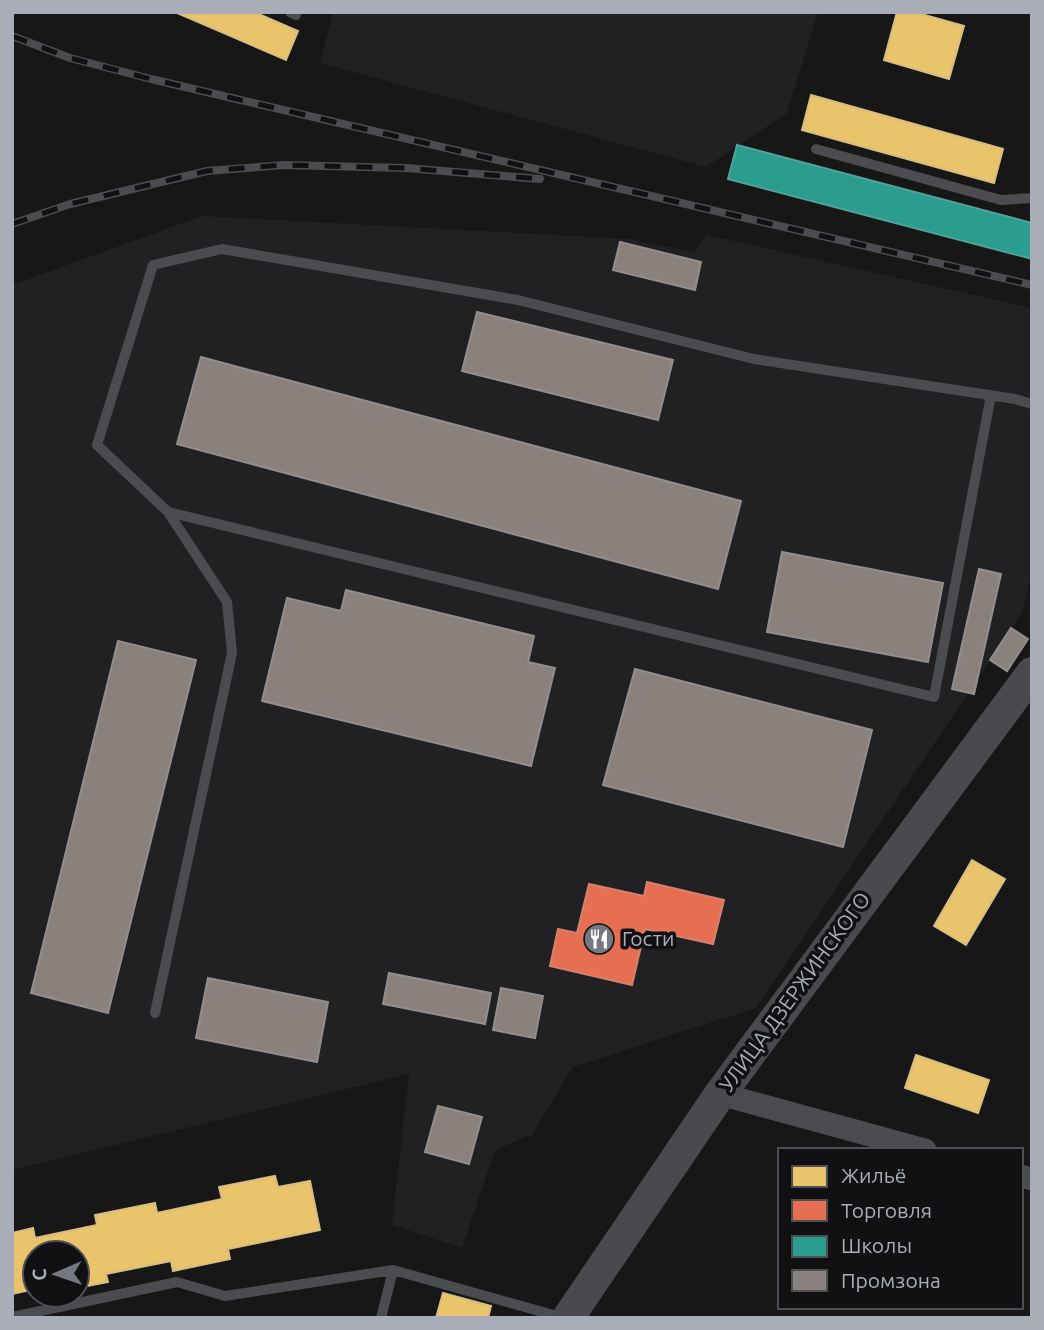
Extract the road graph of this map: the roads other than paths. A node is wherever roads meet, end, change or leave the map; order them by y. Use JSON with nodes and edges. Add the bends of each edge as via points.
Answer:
{"nodes":[{"id":1,"x":816,"y":149,"type":"dead end"},
{"id":2,"x":1032,"y":198,"type":"edge"},
{"id":3,"x":991,"y":395,"type":"junction"},
{"id":4,"x":1032,"y":404,"type":"edge"},
{"id":5,"x":168,"y":512,"type":"junction"},
{"id":6,"x":1032,"y":673,"type":"edge"},
{"id":7,"x":155,"y":1013,"type":"dead end"},
{"id":8,"x":720,"y":1094,"type":"junction"},
{"id":9,"x":918,"y":1148,"type":"edge"},
{"id":10,"x":393,"y":1270,"type":"junction"},
{"id":11,"x":12,"y":1317,"type":"edge"},
{"id":12,"x":381,"y":1318,"type":"edge"},
{"id":13,"x":566,"y":1318,"type":"edge"}],
"edges":[{"from":1,"to":2,"type":"lane","via":[[1001,200]]},
{"from":3,"to":4,"type":"lane"},
{"from":3,"to":5,"type":"lane","via":[[934,697]]},
{"from":3,"to":5,"type":"lane","via":[[754,359],[518,300],[222,248],[153,265],[97,445]]},
{"from":5,"to":7,"type":"lane","via":[[227,603],[232,653]]},
{"from":6,"to":8,"type":"street","name":"УЛИЦА ДЗЕРЖИНСКОГО"},
{"from":8,"to":9,"type":"street"},
{"from":8,"to":13,"type":"street","name":"УЛИЦА ДЗЕРЖИНСКОГО"},
{"from":10,"to":11,"type":"lane","via":[[225,1296],[177,1282]]},
{"from":10,"to":12,"type":"lane"},
{"from":10,"to":13,"type":"lane"}]}
